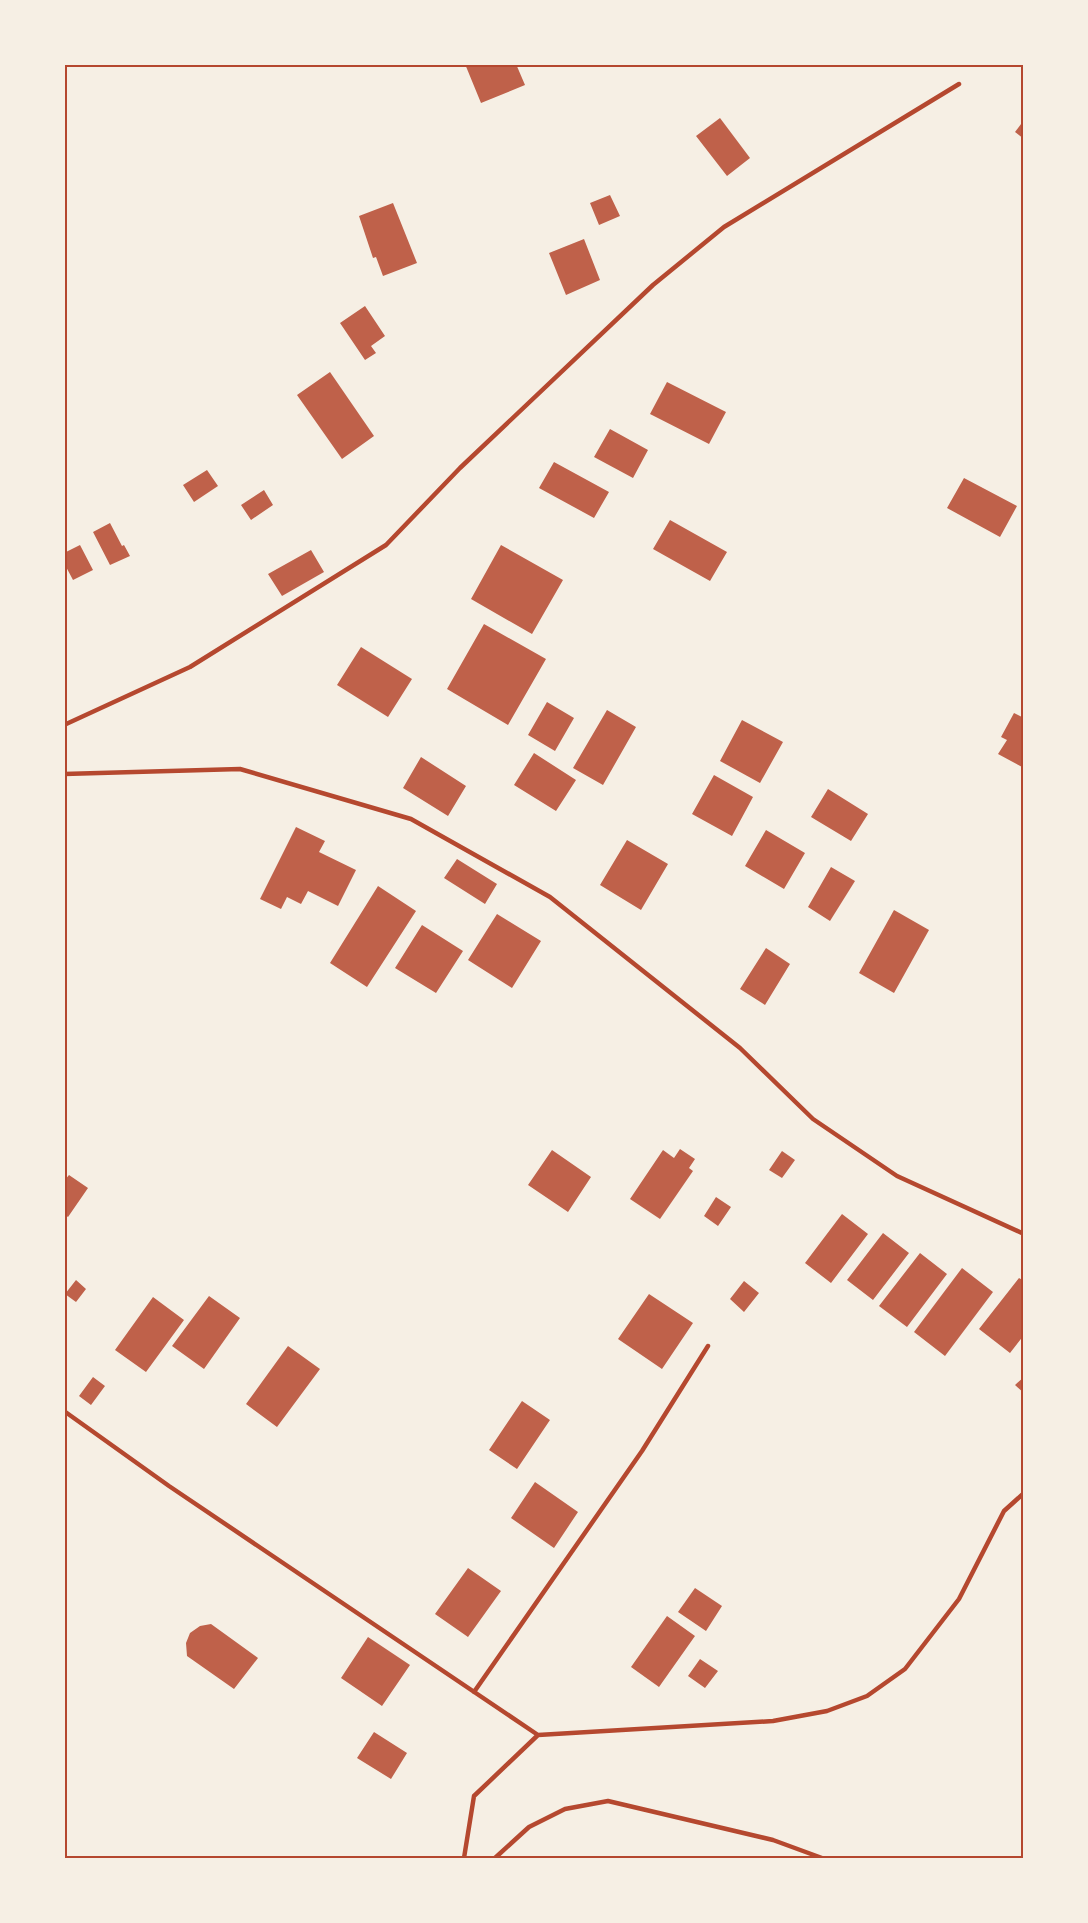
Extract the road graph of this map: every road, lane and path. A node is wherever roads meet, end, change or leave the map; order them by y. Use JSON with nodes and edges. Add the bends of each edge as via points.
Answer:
{"nodes":[{"id":1,"x":959,"y":84,"type":"dead end"},
{"id":2,"x":64,"y":725,"type":"edge"},
{"id":3,"x":64,"y":774,"type":"edge"},
{"id":4,"x":1023,"y":1234,"type":"edge"},
{"id":5,"x":708,"y":1346,"type":"dead end"},
{"id":6,"x":64,"y":1411,"type":"edge"},
{"id":7,"x":1023,"y":1493,"type":"edge"},
{"id":8,"x":474,"y":1692,"type":"junction"},
{"id":9,"x":538,"y":1735,"type":"junction"},
{"id":10,"x":464,"y":1858,"type":"edge"},
{"id":11,"x":495,"y":1858,"type":"edge"},
{"id":12,"x":822,"y":1858,"type":"edge"}],
"edges":[{"from":1,"to":2,"type":"lane","via":[[724,227],[653,285],[460,468],[386,545],[190,667]]},
{"from":3,"to":4,"type":"lane","via":[[240,769],[411,819],[550,897],[740,1048],[813,1119],[860,1151],[897,1176]]},
{"from":5,"to":8,"type":"lane","via":[[642,1451]]},
{"from":6,"to":8,"type":"lane"},
{"from":7,"to":9,"type":"lane","via":[[1004,1511],[959,1599],[904,1669],[867,1696],[827,1711],[773,1721]]},
{"from":8,"to":9,"type":"lane"},
{"from":9,"to":10,"type":"lane","via":[[474,1796]]},
{"from":11,"to":12,"type":"lane","via":[[529,1827],[565,1809],[608,1801],[773,1840]]}]}
